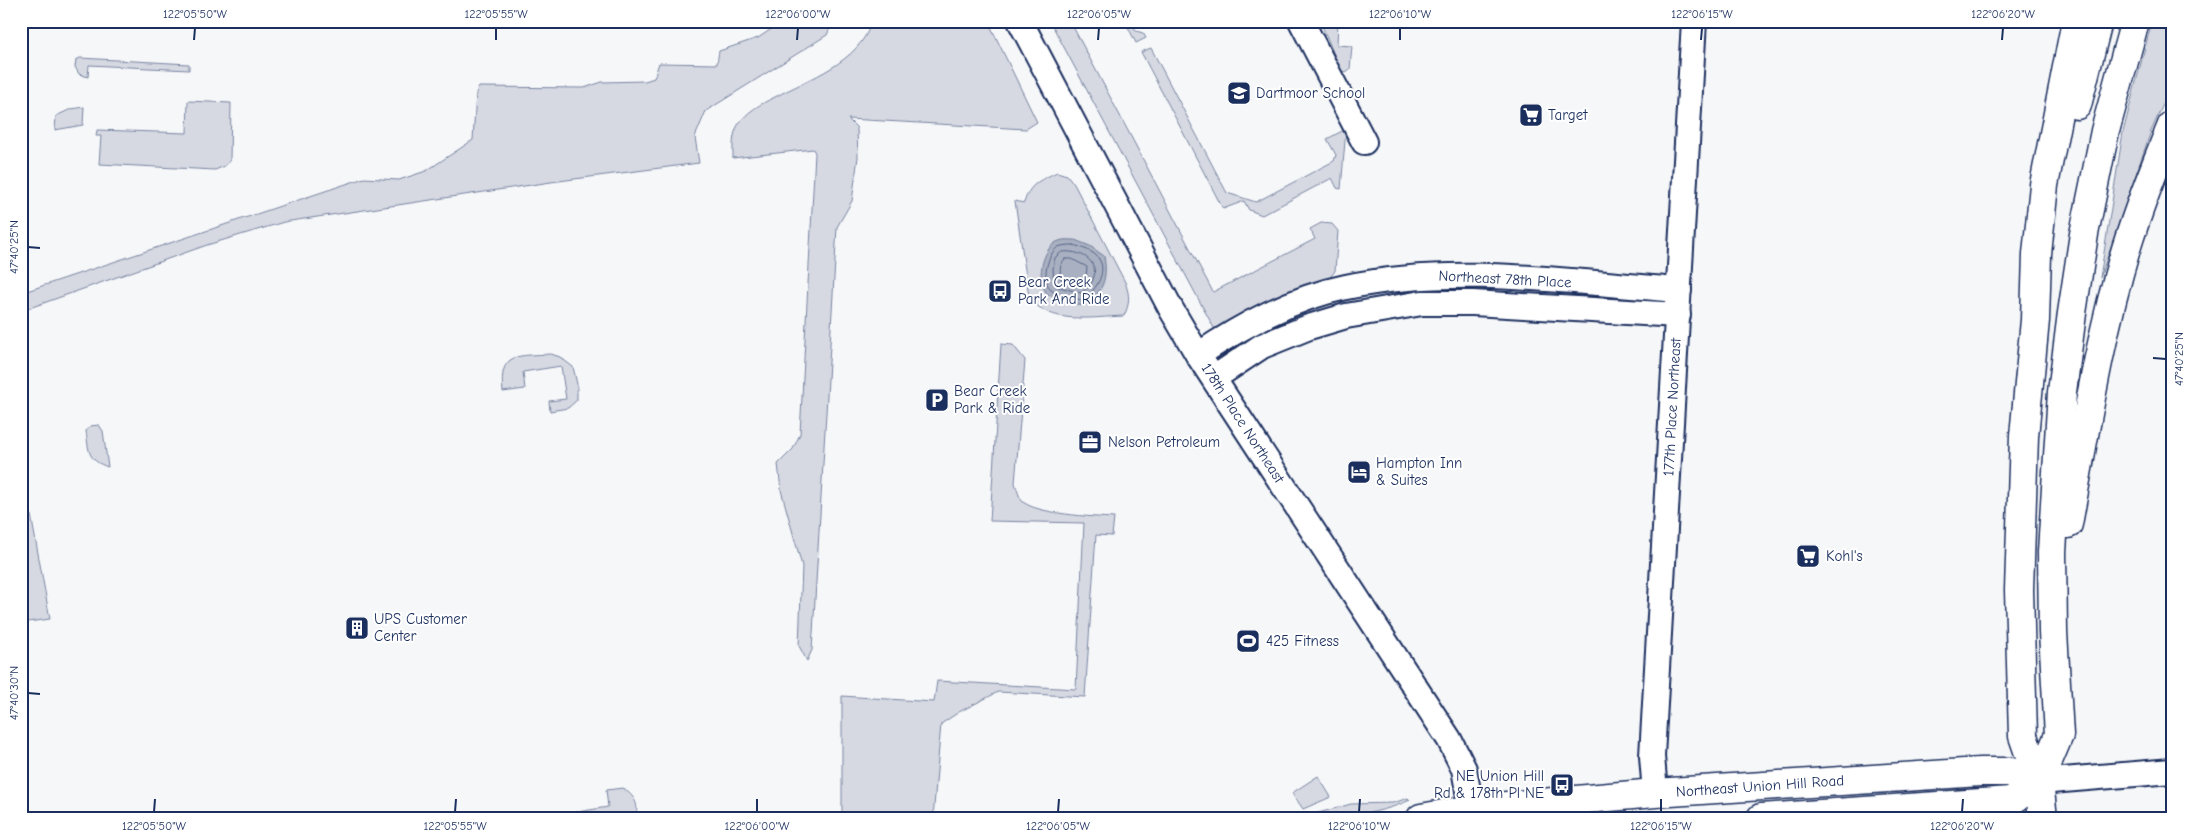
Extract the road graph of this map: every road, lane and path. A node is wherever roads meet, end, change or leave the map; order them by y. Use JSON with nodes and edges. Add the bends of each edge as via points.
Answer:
{"nodes":[{"id":1,"x":1020,"y":21,"type":"edge"},
{"id":2,"x":1301,"y":21,"type":"edge"},
{"id":3,"x":1694,"y":21,"type":"edge"},
{"id":4,"x":2076,"y":21,"type":"edge"},
{"id":5,"x":2098,"y":21,"type":"edge"},
{"id":6,"x":2135,"y":21,"type":"edge"},
{"id":7,"x":2172,"y":125,"type":"edge"},
{"id":8,"x":1364,"y":142,"type":"dead end"},
{"id":9,"x":1679,"y":290,"type":"junction"},
{"id":10,"x":1678,"y":315,"type":"junction"},
{"id":11,"x":2035,"y":320,"type":"junction"},
{"id":12,"x":1198,"y":354,"type":"junction"},
{"id":13,"x":1214,"y":378,"type":"junction"},
{"id":14,"x":2053,"y":632,"type":"junction"},
{"id":15,"x":2172,"y":771,"type":"edge"},
{"id":16,"x":2039,"y":782,"type":"junction"},
{"id":17,"x":1654,"y":793,"type":"junction"},
{"id":18,"x":1472,"y":814,"type":"edge"},
{"id":19,"x":1421,"y":818,"type":"edge"},
{"id":20,"x":1761,"y":818,"type":"edge"},
{"id":21,"x":2043,"y":818,"type":"edge"}],
"edges":[{"from":1,"to":12,"type":"street","name":"178th Place Northeast","via":[[1171,309]]},
{"from":2,"to":8,"type":"street"},
{"from":3,"to":9,"type":"street","name":"177th Place Northeast"},
{"from":4,"to":11,"type":"main road","via":[[2044,185]]},
{"from":5,"to":11,"type":"main road","via":[[2072,127]]},
{"from":6,"to":14,"type":"main road","via":[[2105,131],[2072,313],[2062,392],[2056,482],[2052,552]]},
{"from":7,"to":14,"type":"main road","via":[[2148,182],[2107,321],[2060,570]]},
{"from":9,"to":10,"type":"street","name":"177th Place Northeast"},
{"from":9,"to":12,"type":"street","name":"Northeast 78th Place","via":[[1472,275],[1419,276],[1345,287],[1300,301],[1250,322]]},
{"from":10,"to":13,"type":"street","name":"Northeast 78th Place","via":[[1422,303],[1346,316],[1309,327],[1262,346]]},
{"from":10,"to":17,"type":"street","name":"177th Place Northeast","via":[[1652,756]]},
{"from":11,"to":16,"type":"main road","via":[[2024,436],[2019,625],[2023,736]]},
{"from":12,"to":13,"type":"street","name":"178th Place Northeast"},
{"from":13,"to":18,"type":"street","name":"178th Place Northeast","via":[[1450,739],[1464,769]]},
{"from":14,"to":16,"type":"main road","via":[[2059,735]]},
{"from":15,"to":16,"type":"street","name":"Northeast Union Hill Road"},
{"from":16,"to":17,"type":"main road","name":"Northeast Union Hill Road","via":[[2011,772],[1987,772]]},
{"from":16,"to":20,"type":"main road","name":"Northeast Union Hill Road","via":[[2011,801]]},
{"from":16,"to":21,"type":"main road"},
{"from":17,"to":18,"type":"main road","name":"Northeast Union Hill Road"},
{"from":18,"to":19,"type":"main road","name":"Northeast Union Hill Road"}]}
